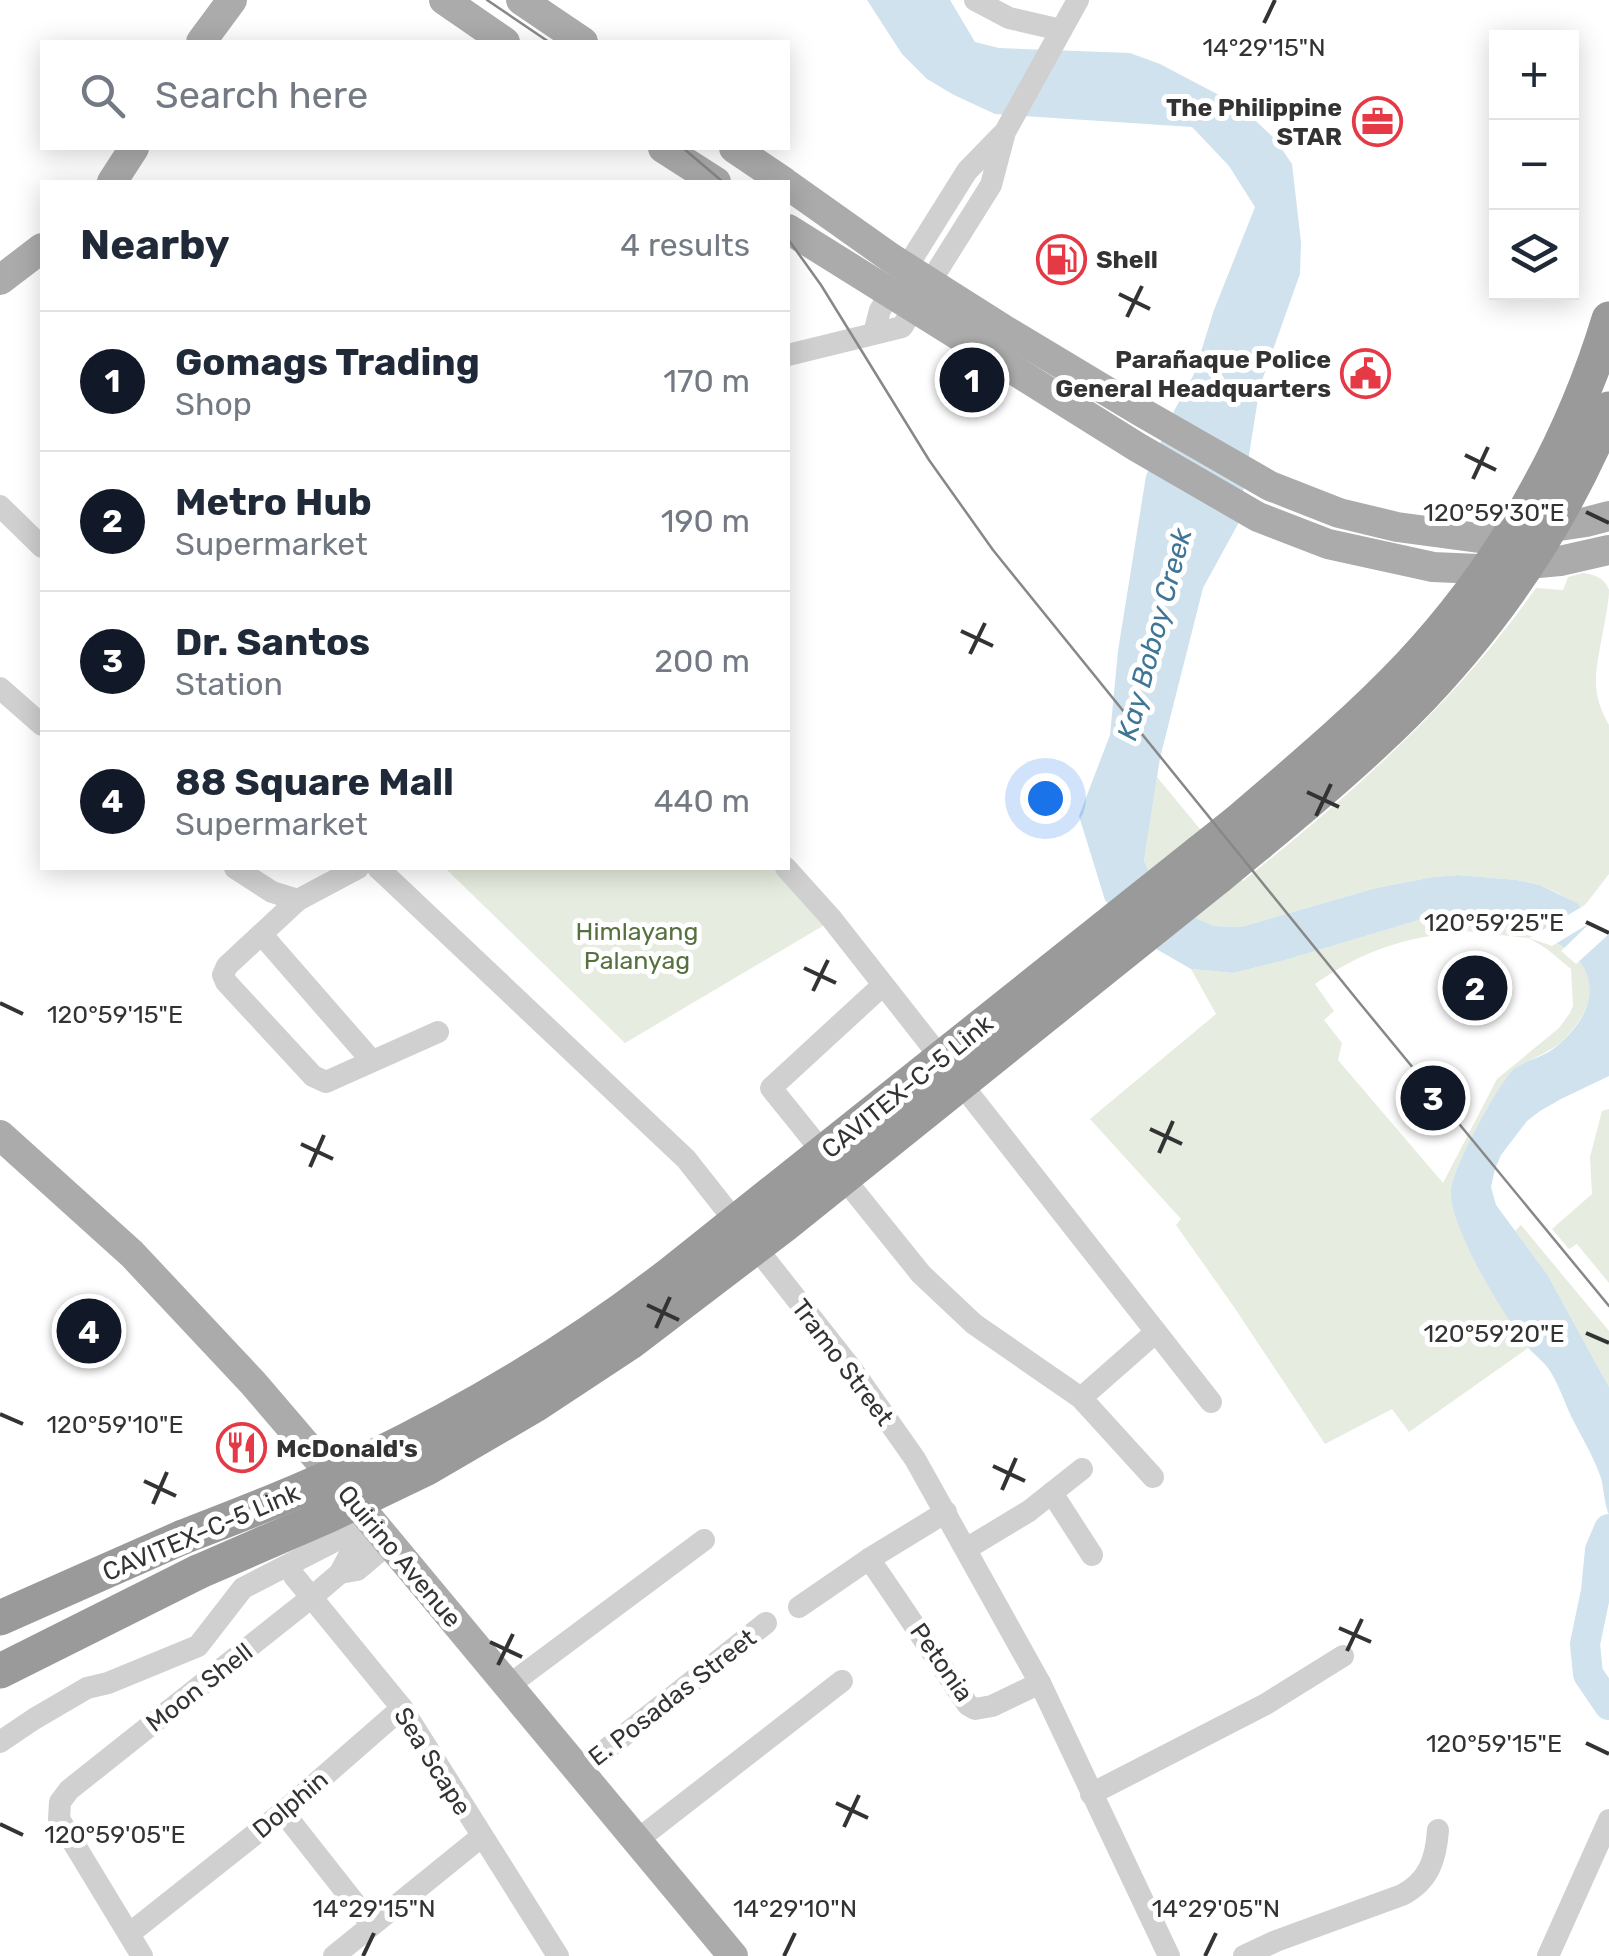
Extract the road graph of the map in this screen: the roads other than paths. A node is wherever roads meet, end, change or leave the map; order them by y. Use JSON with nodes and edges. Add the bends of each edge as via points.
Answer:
{"nodes":[{"id":1,"x":232,"y":0,"type":"edge"},
{"id":2,"x":444,"y":0,"type":"edge"},
{"id":3,"x":521,"y":0,"type":"edge"},
{"id":4,"x":975,"y":0,"type":"edge"},
{"id":5,"x":1078,"y":0,"type":"edge"},
{"id":6,"x":1057,"y":37,"type":"junction"},
{"id":7,"x":203,"y":40,"type":"edge"},
{"id":8,"x":502,"y":40,"type":"edge"},
{"id":9,"x":580,"y":40,"type":"edge"},
{"id":10,"x":133,"y":150,"type":"edge"},
{"id":11,"x":666,"y":150,"type":"edge"},
{"id":12,"x":737,"y":150,"type":"edge"},
{"id":13,"x":113,"y":180,"type":"edge"},
{"id":14,"x":713,"y":180,"type":"edge"},
{"id":15,"x":780,"y":180,"type":"edge"},
{"id":16,"x":790,"y":187,"type":"edge"},
{"id":17,"x":790,"y":230,"type":"edge"},
{"id":18,"x":40,"y":250,"type":"edge"},
{"id":19,"x":0,"y":280,"type":"edge"},
{"id":20,"x":910,"y":288,"type":"junction"},
{"id":21,"x":1609,"y":319,"type":"edge"},
{"id":22,"x":790,"y":354,"type":"edge"},
{"id":23,"x":1609,"y":408,"type":"edge"},
{"id":24,"x":0,"y":506,"type":"edge"},
{"id":25,"x":1597,"y":519,"type":"edge"},
{"id":26,"x":1434,"y":533,"type":"junction"},
{"id":27,"x":40,"y":545,"type":"edge"},
{"id":28,"x":1600,"y":553,"type":"edge"},
{"id":29,"x":1433,"y":568,"type":"junction"},
{"id":30,"x":0,"y":688,"type":"edge"},
{"id":31,"x":40,"y":723,"type":"edge"},
{"id":32,"x":238,"y":870,"type":"edge"},
{"id":33,"x":354,"y":870,"type":"edge"},
{"id":34,"x":380,"y":870,"type":"edge"},
{"id":35,"x":788,"y":870,"type":"edge"},
{"id":36,"x":298,"y":900,"type":"junction"},
{"id":37,"x":262,"y":935,"type":"junction"},
{"id":38,"x":884,"y":985,"type":"junction"},
{"id":39,"x":438,"y":1032,"type":"dead end"},
{"id":40,"x":372,"y":1061,"type":"junction"},
{"id":41,"x":0,"y":1135,"type":"edge"},
{"id":42,"x":1156,"y":1332,"type":"junction"},
{"id":43,"x":1082,"y":1398,"type":"junction"},
{"id":44,"x":1211,"y":1402,"type":"dead end"},
{"id":45,"x":1082,"y":1469,"type":"dead end"},
{"id":46,"x":1153,"y":1477,"type":"dead end"},
{"id":47,"x":1052,"y":1493,"type":"junction"},
{"id":48,"x":946,"y":1512,"type":"junction"},
{"id":49,"x":380,"y":1532,"type":"junction"},
{"id":50,"x":184,"y":1537,"type":"junction"},
{"id":51,"x":704,"y":1540,"type":"dead end"},
{"id":52,"x":966,"y":1550,"type":"junction"},
{"id":53,"x":1092,"y":1555,"type":"dead end"},
{"id":54,"x":868,"y":1559,"type":"junction"},
{"id":55,"x":198,"y":1572,"type":"junction"},
{"id":56,"x":294,"y":1576,"type":"dead end"},
{"id":57,"x":312,"y":1597,"type":"junction"},
{"id":58,"x":0,"y":1604,"type":"edge"},
{"id":59,"x":799,"y":1608,"type":"dead end"},
{"id":60,"x":0,"y":1618,"type":"edge"},
{"id":61,"x":766,"y":1623,"type":"dead end"},
{"id":62,"x":0,"y":1655,"type":"edge"},
{"id":63,"x":1344,"y":1656,"type":"dead end"},
{"id":64,"x":0,"y":1671,"type":"edge"},
{"id":65,"x":842,"y":1682,"type":"dead end"},
{"id":66,"x":1040,"y":1683,"type":"junction"},
{"id":67,"x":508,"y":1686,"type":"junction"},
{"id":68,"x":402,"y":1708,"type":"junction"},
{"id":69,"x":0,"y":1742,"type":"edge"},
{"id":70,"x":578,"y":1771,"type":"junction"},
{"id":71,"x":1091,"y":1794,"type":"junction"},
{"id":72,"x":282,"y":1812,"type":"junction"},
{"id":73,"x":1609,"y":1820,"type":"edge"},
{"id":74,"x":1438,"y":1830,"type":"dead end"},
{"id":75,"x":481,"y":1837,"type":"junction"},
{"id":76,"x":636,"y":1841,"type":"junction"},
{"id":77,"x":372,"y":1925,"type":"junction"},
{"id":78,"x":129,"y":1934,"type":"junction"},
{"id":79,"x":142,"y":1956,"type":"edge"},
{"id":80,"x":334,"y":1956,"type":"edge"},
{"id":81,"x":558,"y":1956,"type":"edge"},
{"id":82,"x":733,"y":1956,"type":"edge"},
{"id":83,"x":1169,"y":1956,"type":"edge"},
{"id":84,"x":1244,"y":1956,"type":"edge"},
{"id":85,"x":1548,"y":1956,"type":"edge"}],
"edges":[{"from":1,"to":7,"type":"main road"},
{"from":2,"to":8,"type":"main road"},
{"from":3,"to":9,"type":"main road"},
{"from":4,"to":6,"type":"street"},
{"from":5,"to":6,"type":"street"},
{"from":6,"to":20,"type":"street","via":[[1008,127],[991,185]]},
{"from":10,"to":13,"type":"main road"},
{"from":11,"to":14,"type":"main road"},
{"from":12,"to":15,"type":"main road"},
{"from":16,"to":20,"type":"main road"},
{"from":17,"to":20,"type":"main road"},
{"from":18,"to":19,"type":"main road"},
{"from":20,"to":22,"type":"street","via":[[902,327]]},
{"from":20,"to":26,"type":"main road","via":[[1270,486],[1339,512]]},
{"from":20,"to":29,"type":"main road","via":[[1137,447],[1258,517],[1328,544]]},
{"from":21,"to":50,"type":"highway","name":"CAVITEX–C-5 Link","bridge":true,"via":[[1561,442],[1498,554],[1407,668],[1268,796],[598,1328],[412,1437]]},
{"from":23,"to":55,"type":"highway","name":"CAVITEX–C-5 Link","bridge":true,"via":[[1552,524],[1465,648],[1381,737],[1258,844],[629,1343],[427,1468]]},
{"from":24,"to":27,"type":"street"},
{"from":25,"to":26,"type":"main road","via":[[1479,538]]},
{"from":25,"to":28,"type":"main road"},
{"from":26,"to":29,"type":"main road"},
{"from":28,"to":29,"type":"main road","via":[[1516,566]]},
{"from":30,"to":31,"type":"street"},
{"from":32,"to":36,"type":"street"},
{"from":33,"to":36,"type":"street"},
{"from":34,"to":48,"type":"street","name":"Tramo Street","via":[[686,1159],[851,1368]]},
{"from":35,"to":38,"type":"street"},
{"from":36,"to":37,"type":"street"},
{"from":37,"to":40,"type":"street"},
{"from":37,"to":40,"type":"street","via":[[227,966],[226,982],[320,1081]]},
{"from":38,"to":42,"type":"street"},
{"from":38,"to":43,"type":"street","via":[[771,1088],[921,1274],[974,1324]]},
{"from":39,"to":40,"type":"street"},
{"from":41,"to":49,"type":"main road","name":"Quirino Avenue","via":[[132,1254]]},
{"from":42,"to":43,"type":"street"},
{"from":42,"to":44,"type":"street"},
{"from":43,"to":46,"type":"street"},
{"from":45,"to":47,"type":"street"},
{"from":47,"to":52,"type":"street"},
{"from":47,"to":53,"type":"street"},
{"from":48,"to":52,"type":"street","name":"Tramo Street"},
{"from":48,"to":54,"type":"street"},
{"from":49,"to":57,"type":"street","name":"Moon Shell","via":[[357,1570],[340,1573]]},
{"from":49,"to":67,"type":"main road","name":"Quirino Avenue"},
{"from":49,"to":69,"type":"street","via":[[242,1588],[198,1646],[87,1688]]},
{"from":50,"to":58,"type":"highway"},
{"from":50,"to":60,"type":"highway","name":"CAVITEX–C-5 Link"},
{"from":51,"to":67,"type":"street"},
{"from":52,"to":66,"type":"street","name":"Tramo Street"},
{"from":54,"to":59,"type":"street"},
{"from":54,"to":66,"type":"street","name":"Petonia","via":[[968,1705],[992,1706]]},
{"from":55,"to":62,"type":"highway","name":"CAVITEX–C-5 Link"},
{"from":55,"to":64,"type":"highway"},
{"from":56,"to":57,"type":"street","name":"Sea Scape"},
{"from":57,"to":68,"type":"street","name":"Sea Scape"},
{"from":57,"to":78,"type":"street","name":"Moon Shell","via":[[60,1802],[58,1819]]},
{"from":61,"to":70,"type":"street","name":"E. Posadas Street"},
{"from":63,"to":71,"type":"street"},
{"from":65,"to":76,"type":"street"},
{"from":66,"to":71,"type":"street","name":"Tramo Street"},
{"from":67,"to":70,"type":"main road","name":"Quirino Avenue"},
{"from":68,"to":72,"type":"street","name":"Dolphin"},
{"from":68,"to":75,"type":"street","name":"Sea Scape"},
{"from":70,"to":76,"type":"main road","name":"Quirino Avenue"},
{"from":71,"to":83,"type":"street","name":"Tramo Street"},
{"from":72,"to":77,"type":"street"},
{"from":72,"to":78,"type":"street","name":"Dolphin"},
{"from":73,"to":85,"type":"street"},
{"from":74,"to":84,"type":"street","via":[[1437,1852],[1417,1887]]},
{"from":75,"to":77,"type":"street"},
{"from":75,"to":81,"type":"street","name":"Sea Scape"},
{"from":76,"to":82,"type":"main road","name":"Quirino Avenue"},
{"from":77,"to":80,"type":"street"},
{"from":78,"to":79,"type":"street"}]}
